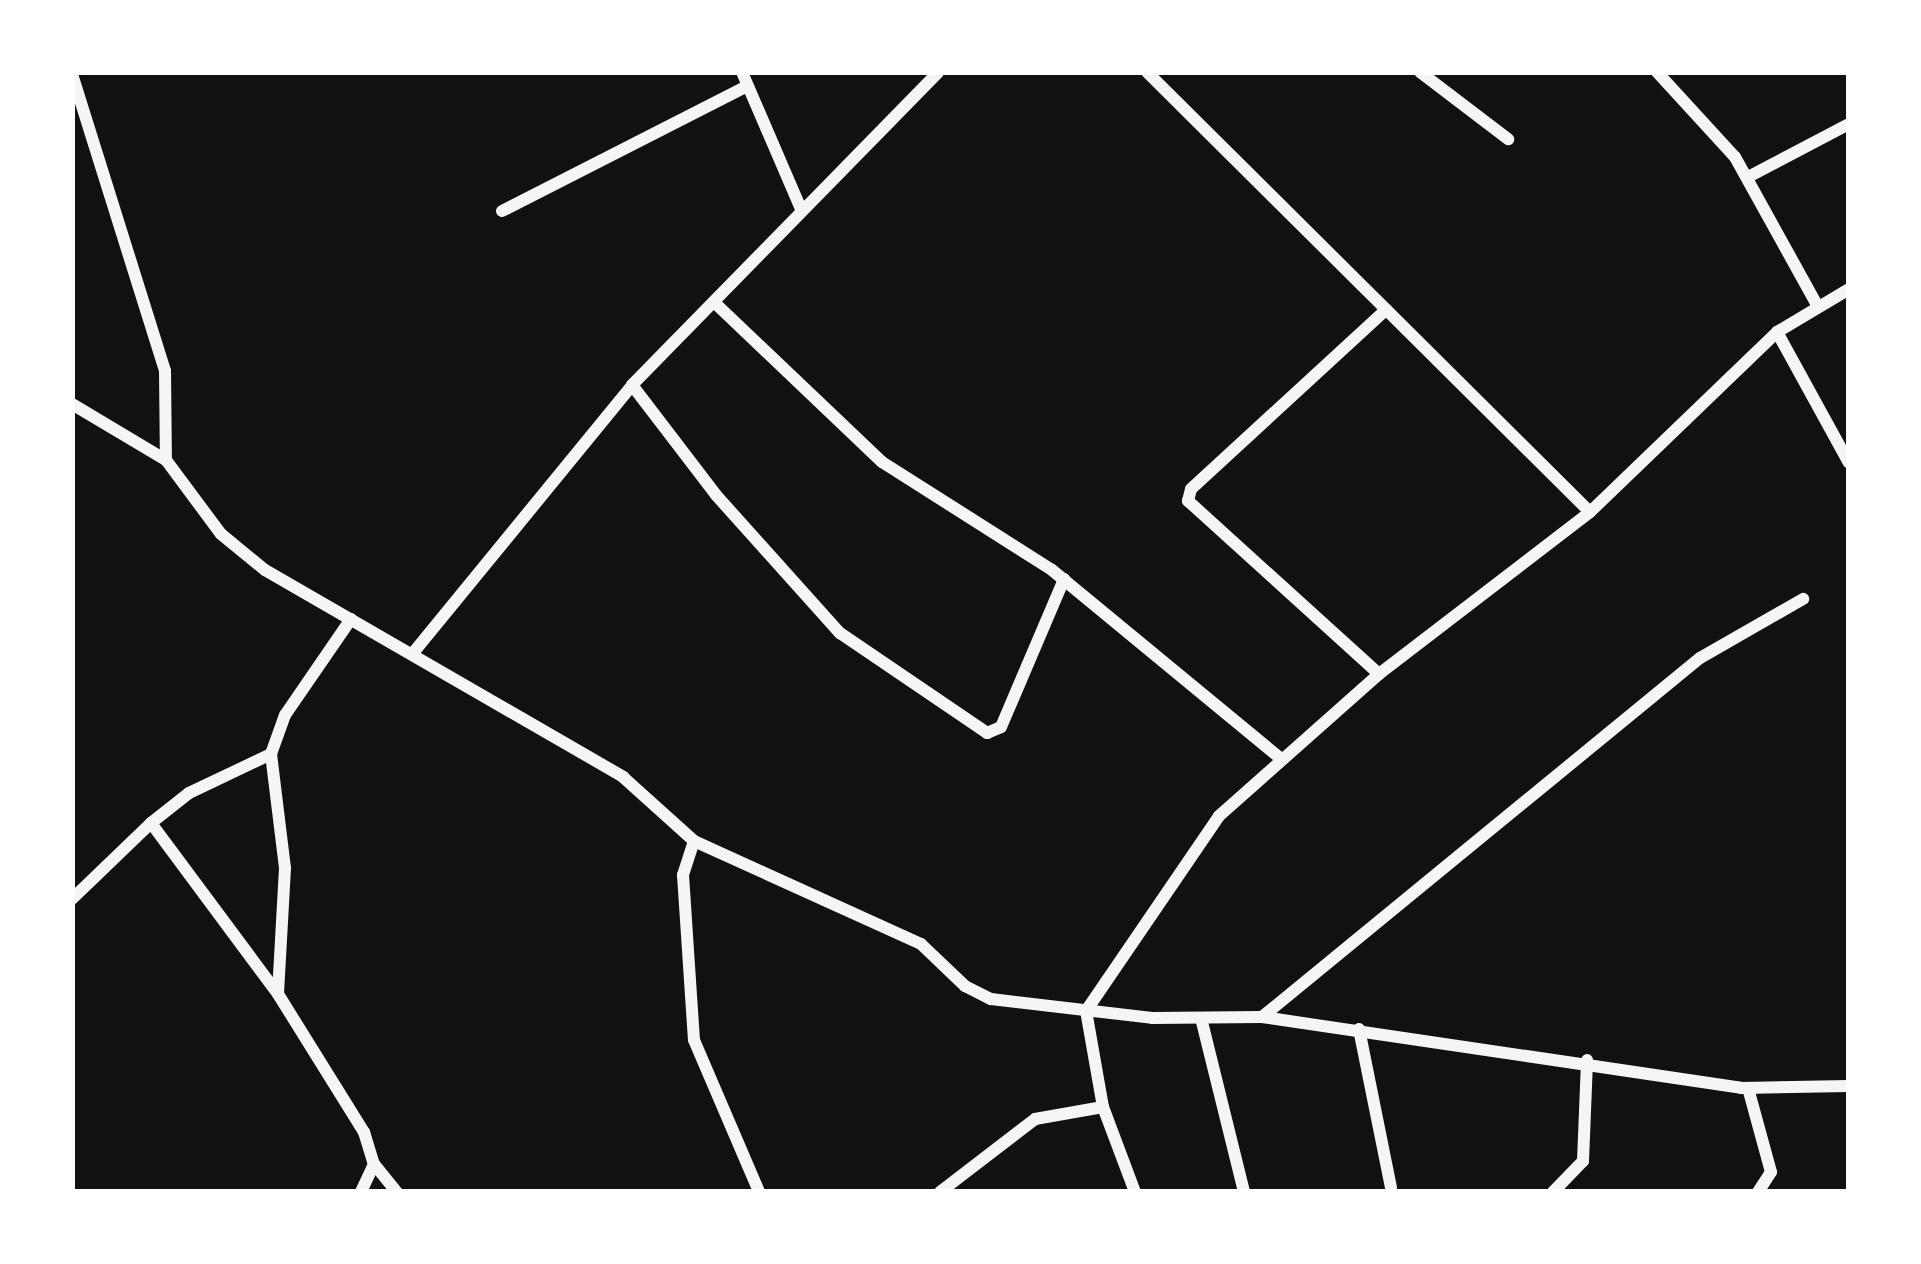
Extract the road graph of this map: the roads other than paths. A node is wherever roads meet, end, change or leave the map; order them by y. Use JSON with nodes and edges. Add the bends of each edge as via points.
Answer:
{"nodes":[{"id":1,"x":938,"y":72,"type":"edge"},
{"id":2,"x":1148,"y":72,"type":"edge"},
{"id":3,"x":1420,"y":72,"type":"edge"},
{"id":4,"x":1659,"y":73,"type":"edge"},
{"id":5,"x":72,"y":74,"type":"edge"},
{"id":6,"x":745,"y":79,"type":"edge"},
{"id":7,"x":1849,"y":124,"type":"edge"},
{"id":8,"x":1508,"y":139,"type":"dead end"},
{"id":9,"x":1748,"y":177,"type":"junction"},
{"id":10,"x":800,"y":209,"type":"junction"},
{"id":11,"x":502,"y":211,"type":"dead end"},
{"id":12,"x":1849,"y":289,"type":"edge"},
{"id":13,"x":716,"y":304,"type":"junction"},
{"id":14,"x":1818,"y":307,"type":"junction"},
{"id":15,"x":1386,"y":310,"type":"junction"},
{"id":16,"x":1777,"y":332,"type":"junction"},
{"id":17,"x":632,"y":385,"type":"junction"},
{"id":18,"x":72,"y":404,"type":"edge"},
{"id":19,"x":166,"y":460,"type":"junction"},
{"id":20,"x":1849,"y":463,"type":"edge"},
{"id":21,"x":1591,"y":512,"type":"junction"},
{"id":22,"x":1064,"y":579,"type":"junction"},
{"id":23,"x":1803,"y":599,"type":"dead end"},
{"id":24,"x":351,"y":620,"type":"junction"},
{"id":25,"x":413,"y":653,"type":"junction"},
{"id":26,"x":1379,"y":674,"type":"junction"},
{"id":27,"x":271,"y":754,"type":"junction"},
{"id":28,"x":1281,"y":759,"type":"junction"},
{"id":29,"x":151,"y":824,"type":"junction"},
{"id":30,"x":694,"y":841,"type":"junction"},
{"id":31,"x":72,"y":899,"type":"edge"},
{"id":32,"x":278,"y":994,"type":"junction"},
{"id":33,"x":1086,"y":1011,"type":"junction"},
{"id":34,"x":1262,"y":1017,"type":"junction"},
{"id":35,"x":1201,"y":1018,"type":"junction"},
{"id":36,"x":1359,"y":1029,"type":"junction"},
{"id":37,"x":1587,"y":1060,"type":"junction"},
{"id":38,"x":1849,"y":1086,"type":"edge"},
{"id":39,"x":1748,"y":1088,"type":"junction"},
{"id":40,"x":1103,"y":1107,"type":"junction"},
{"id":41,"x":374,"y":1164,"type":"junction"},
{"id":42,"x":1391,"y":1188,"type":"dead end"},
{"id":43,"x":361,"y":1192,"type":"edge"},
{"id":44,"x":397,"y":1192,"type":"edge"},
{"id":45,"x":759,"y":1192,"type":"edge"},
{"id":46,"x":940,"y":1192,"type":"edge"},
{"id":47,"x":1136,"y":1192,"type":"edge"},
{"id":48,"x":1244,"y":1192,"type":"edge"},
{"id":49,"x":1553,"y":1192,"type":"edge"},
{"id":50,"x":1758,"y":1192,"type":"edge"}],
"edges":[{"from":1,"to":10,"type":"street"},
{"from":2,"to":15,"type":"street"},
{"from":3,"to":8,"type":"street"},
{"from":4,"to":9,"type":"street"},
{"from":5,"to":19,"type":"street","via":[[165,370]]},
{"from":6,"to":10,"type":"street"},
{"from":6,"to":11,"type":"street"},
{"from":7,"to":9,"type":"street"},
{"from":9,"to":14,"type":"street"},
{"from":10,"to":13,"type":"street"},
{"from":12,"to":14,"type":"street"},
{"from":13,"to":17,"type":"street"},
{"from":13,"to":22,"type":"street","via":[[882,462]]},
{"from":14,"to":16,"type":"street"},
{"from":15,"to":21,"type":"street"},
{"from":15,"to":26,"type":"street","via":[[1191,489],[1188,501]]},
{"from":16,"to":20,"type":"street"},
{"from":16,"to":21,"type":"street"},
{"from":17,"to":22,"type":"street","via":[[716,495],[840,633],[987,733],[1001,728]]},
{"from":17,"to":25,"type":"street"},
{"from":18,"to":19,"type":"street"},
{"from":19,"to":24,"type":"street","via":[[221,534]]},
{"from":21,"to":26,"type":"street"},
{"from":22,"to":28,"type":"street"},
{"from":23,"to":34,"type":"street","via":[[1700,658]]},
{"from":24,"to":25,"type":"street"},
{"from":24,"to":27,"type":"street","via":[[285,715]]},
{"from":25,"to":30,"type":"street","via":[[623,777]]},
{"from":26,"to":28,"type":"street"},
{"from":27,"to":29,"type":"street","via":[[189,793]]},
{"from":27,"to":32,"type":"street","via":[[285,868]]},
{"from":28,"to":33,"type":"street","via":[[1219,816]]},
{"from":29,"to":31,"type":"street"},
{"from":29,"to":32,"type":"street"},
{"from":30,"to":33,"type":"street","via":[[921,944],[991,999]]},
{"from":30,"to":45,"type":"street","via":[[683,875],[694,1040]]},
{"from":32,"to":41,"type":"street","via":[[364,1132]]},
{"from":33,"to":35,"type":"street"},
{"from":33,"to":40,"type":"street"},
{"from":34,"to":35,"type":"street"},
{"from":34,"to":36,"type":"street"},
{"from":35,"to":48,"type":"street"},
{"from":36,"to":37,"type":"street"},
{"from":36,"to":42,"type":"street"},
{"from":37,"to":39,"type":"street"},
{"from":37,"to":49,"type":"street","via":[[1583,1161]]},
{"from":38,"to":39,"type":"street"},
{"from":39,"to":50,"type":"street","via":[[1771,1172]]},
{"from":40,"to":46,"type":"street","via":[[1036,1119]]},
{"from":40,"to":47,"type":"street"},
{"from":41,"to":43,"type":"street"},
{"from":41,"to":44,"type":"street"}]}
